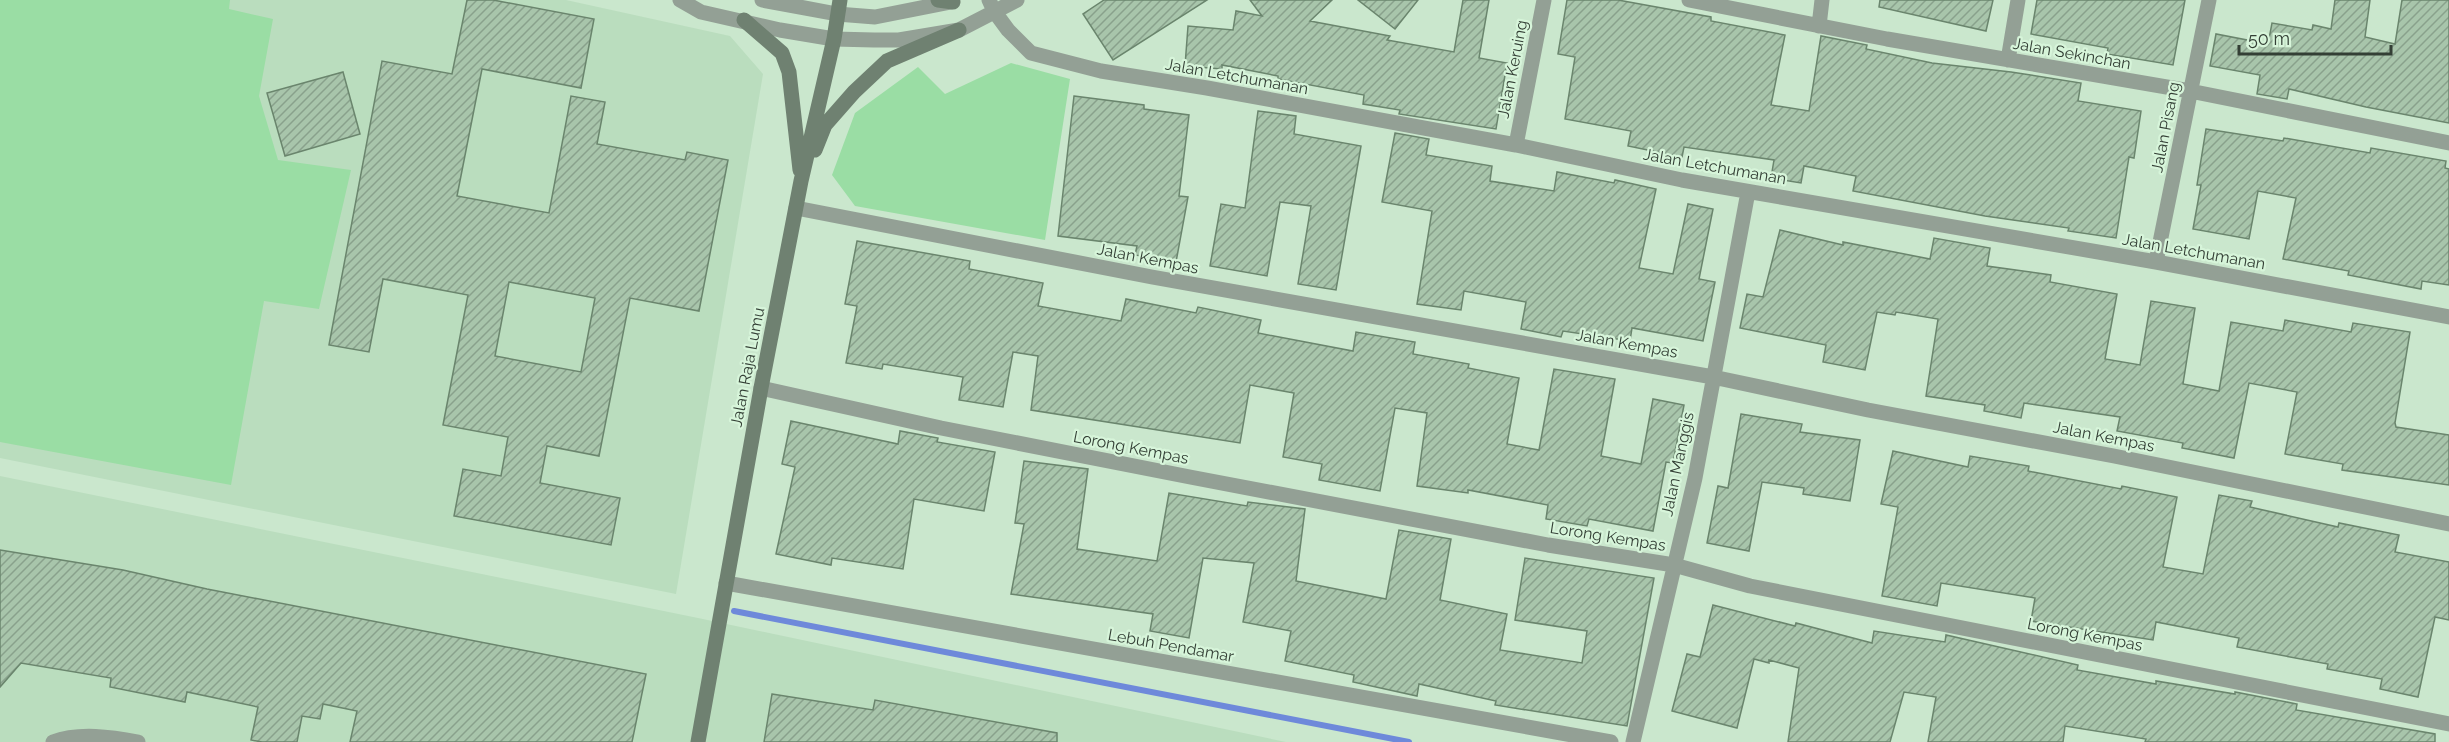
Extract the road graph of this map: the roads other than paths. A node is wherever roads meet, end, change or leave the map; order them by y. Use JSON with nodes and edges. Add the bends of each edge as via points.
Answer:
{"nodes":[{"id":1,"x":680,"y":0,"type":"edge"},
{"id":2,"x":762,"y":0,"type":"edge"},
{"id":3,"x":1017,"y":0,"type":"edge"},
{"id":4,"x":1544,"y":0,"type":"edge"},
{"id":5,"x":1689,"y":0,"type":"edge"},
{"id":6,"x":1822,"y":0,"type":"edge"},
{"id":7,"x":2018,"y":0,"type":"edge"},
{"id":8,"x":2209,"y":0,"type":"edge"},
{"id":9,"x":950,"y":1,"type":"edge"},
{"id":10,"x":992,"y":6,"type":"edge"},
{"id":11,"x":838,"y":7,"type":"edge"},
{"id":12,"x":744,"y":20,"type":"junction"},
{"id":13,"x":1819,"y":26,"type":"junction"},
{"id":14,"x":959,"y":30,"type":"junction"},
{"id":15,"x":834,"y":39,"type":"junction"},
{"id":16,"x":2008,"y":60,"type":"junction"},
{"id":17,"x":2190,"y":91,"type":"junction"},
{"id":18,"x":2449,"y":143,"type":"edge"},
{"id":19,"x":1516,"y":145,"type":"junction"},
{"id":20,"x":801,"y":182,"type":"junction"},
{"id":21,"x":1748,"y":192,"type":"junction"},
{"id":22,"x":796,"y":208,"type":"junction"},
{"id":23,"x":2156,"y":262,"type":"junction"},
{"id":24,"x":2449,"y":317,"type":"edge"},
{"id":25,"x":1713,"y":377,"type":"junction"},
{"id":26,"x":761,"y":388,"type":"junction"},
{"id":27,"x":2449,"y":524,"type":"edge"},
{"id":28,"x":1674,"y":565,"type":"junction"},
{"id":29,"x":726,"y":583,"type":"junction"},
{"id":30,"x":2449,"y":724,"type":"edge"},
{"id":31,"x":53,"y":742,"type":"edge"},
{"id":32,"x":138,"y":742,"type":"edge"},
{"id":33,"x":698,"y":742,"type":"edge"},
{"id":34,"x":1611,"y":742,"type":"edge"},
{"id":35,"x":1633,"y":742,"type":"edge"}],
"edges":[{"from":1,"to":12,"type":"street","via":[[701,12]]},
{"from":2,"to":11,"type":"street"},
{"from":3,"to":10,"type":"street"},
{"from":4,"to":19,"type":"street","name":"Jalan Keruing"},
{"from":5,"to":13,"type":"street","name":"Jalan Sekinchan"},
{"from":6,"to":13,"type":"street"},
{"from":7,"to":16,"type":"street"},
{"from":8,"to":17,"type":"street","name":"Jalan Pisang"},
{"from":9,"to":11,"type":"street","via":[[875,17]]},
{"from":10,"to":14,"type":"street"},
{"from":10,"to":19,"type":"street","name":"Jalan Letchumanan","via":[[1008,30],[1031,53],[1081,66]]},
{"from":11,"to":15,"type":"street","name":"Jalan Raja Lumu"},
{"from":12,"to":15,"type":"street"},
{"from":12,"to":20,"type":"street","via":[[782,53],[789,72]]},
{"from":13,"to":16,"type":"street","name":"Jalan Sekinchan"},
{"from":14,"to":15,"type":"street","via":[[899,40]]},
{"from":14,"to":20,"type":"street","via":[[887,61],[872,74],[825,125]]},
{"from":15,"to":20,"type":"street","name":"Jalan Raja Lumu"},
{"from":16,"to":17,"type":"street","name":"Jalan Sekinchan"},
{"from":17,"to":18,"type":"street","name":"Jalan Sekinchan"},
{"from":17,"to":23,"type":"street","name":"Jalan Pisang"},
{"from":19,"to":21,"type":"street","name":"Jalan Letchumanan"},
{"from":20,"to":22,"type":"street","name":"Jalan Raja Lumu"},
{"from":21,"to":23,"type":"street","name":"Jalan Letchumanan"},
{"from":21,"to":25,"type":"street","name":"Jalan Manggis"},
{"from":22,"to":25,"type":"street","name":"Jalan Kempas","via":[[1152,277]]},
{"from":22,"to":26,"type":"street","name":"Jalan Raja Lumu"},
{"from":23,"to":24,"type":"street","name":"Jalan Letchumanan"},
{"from":25,"to":27,"type":"street","name":"Jalan Kempas"},
{"from":25,"to":28,"type":"street","name":"Jalan Manggis"},
{"from":26,"to":28,"type":"street","name":"Lorong Kempas","via":[[1201,479]]},
{"from":26,"to":29,"type":"street","name":"Jalan Raja Lumu"},
{"from":28,"to":30,"type":"street","name":"Lorong Kempas","via":[[1750,586]]},
{"from":28,"to":35,"type":"street","name":"Jalan Manggis"},
{"from":29,"to":33,"type":"street","name":"Jalan Raja Lumu"},
{"from":29,"to":34,"type":"street","name":"Lebuh Pendamar"},
{"from":31,"to":32,"type":"street","via":[[112,737]]}]}
